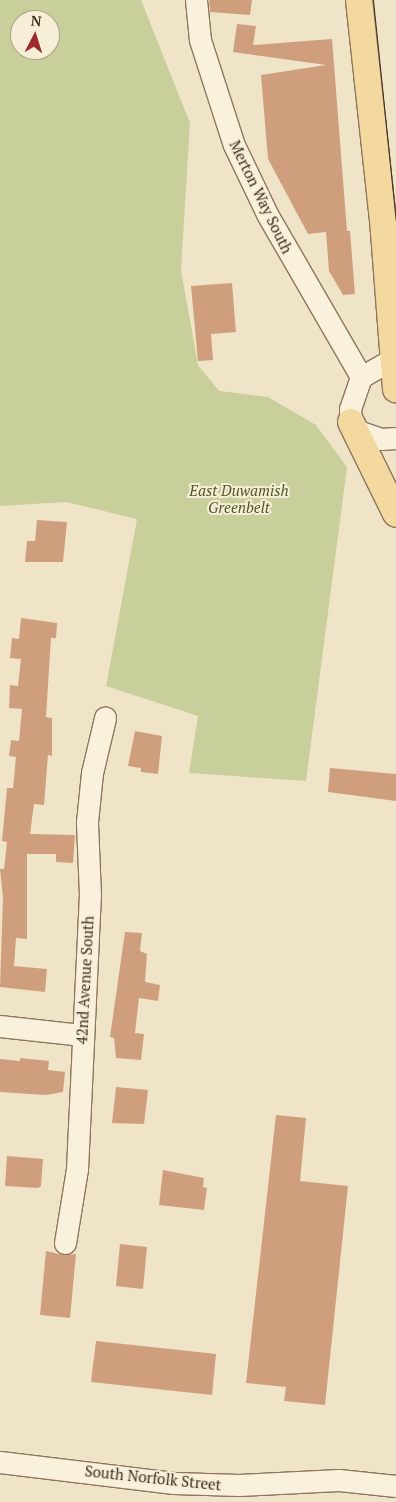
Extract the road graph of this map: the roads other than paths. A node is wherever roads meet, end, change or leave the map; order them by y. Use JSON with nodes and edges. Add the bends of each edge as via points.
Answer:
{"nodes":[{"id":1,"x":359,"y":0,"type":"edge"},
{"id":2,"x":196,"y":2,"type":"edge"},
{"id":3,"x":395,"y":357,"type":"edge"},
{"id":4,"x":360,"y":377,"type":"junction"},
{"id":5,"x":396,"y":390,"type":"edge"},
{"id":6,"x":351,"y":422,"type":"junction"},
{"id":7,"x":396,"y":438,"type":"edge"},
{"id":8,"x":396,"y":514,"type":"edge"},
{"id":9,"x":105,"y":718,"type":"dead end"},
{"id":10,"x":0,"y":1026,"type":"edge"},
{"id":11,"x":82,"y":1035,"type":"junction"},
{"id":12,"x":65,"y":1243,"type":"dead end"},
{"id":13,"x":0,"y":1462,"type":"edge"},
{"id":14,"x":396,"y":1486,"type":"edge"}],
"edges":[{"from":1,"to":3,"type":"main road"},
{"from":2,"to":4,"type":"street","name":"Merton Way South","via":[[200,40],[234,145],[267,214]]},
{"from":3,"to":4,"type":"street"},
{"from":3,"to":5,"type":"main road"},
{"from":4,"to":6,"type":"street","via":[[350,409]]},
{"from":6,"to":7,"type":"street","via":[[368,436]]},
{"from":6,"to":8,"type":"main road"},
{"from":9,"to":11,"type":"street","name":"42nd Avenue South","via":[[92,773],[87,822],[90,895]]},
{"from":10,"to":11,"type":"street"},
{"from":11,"to":12,"type":"street","name":"42nd Avenue South","via":[[77,1169]]},
{"from":13,"to":14,"type":"street","name":"South Norfolk Street","via":[[182,1484],[240,1486],[330,1480]]}]}
